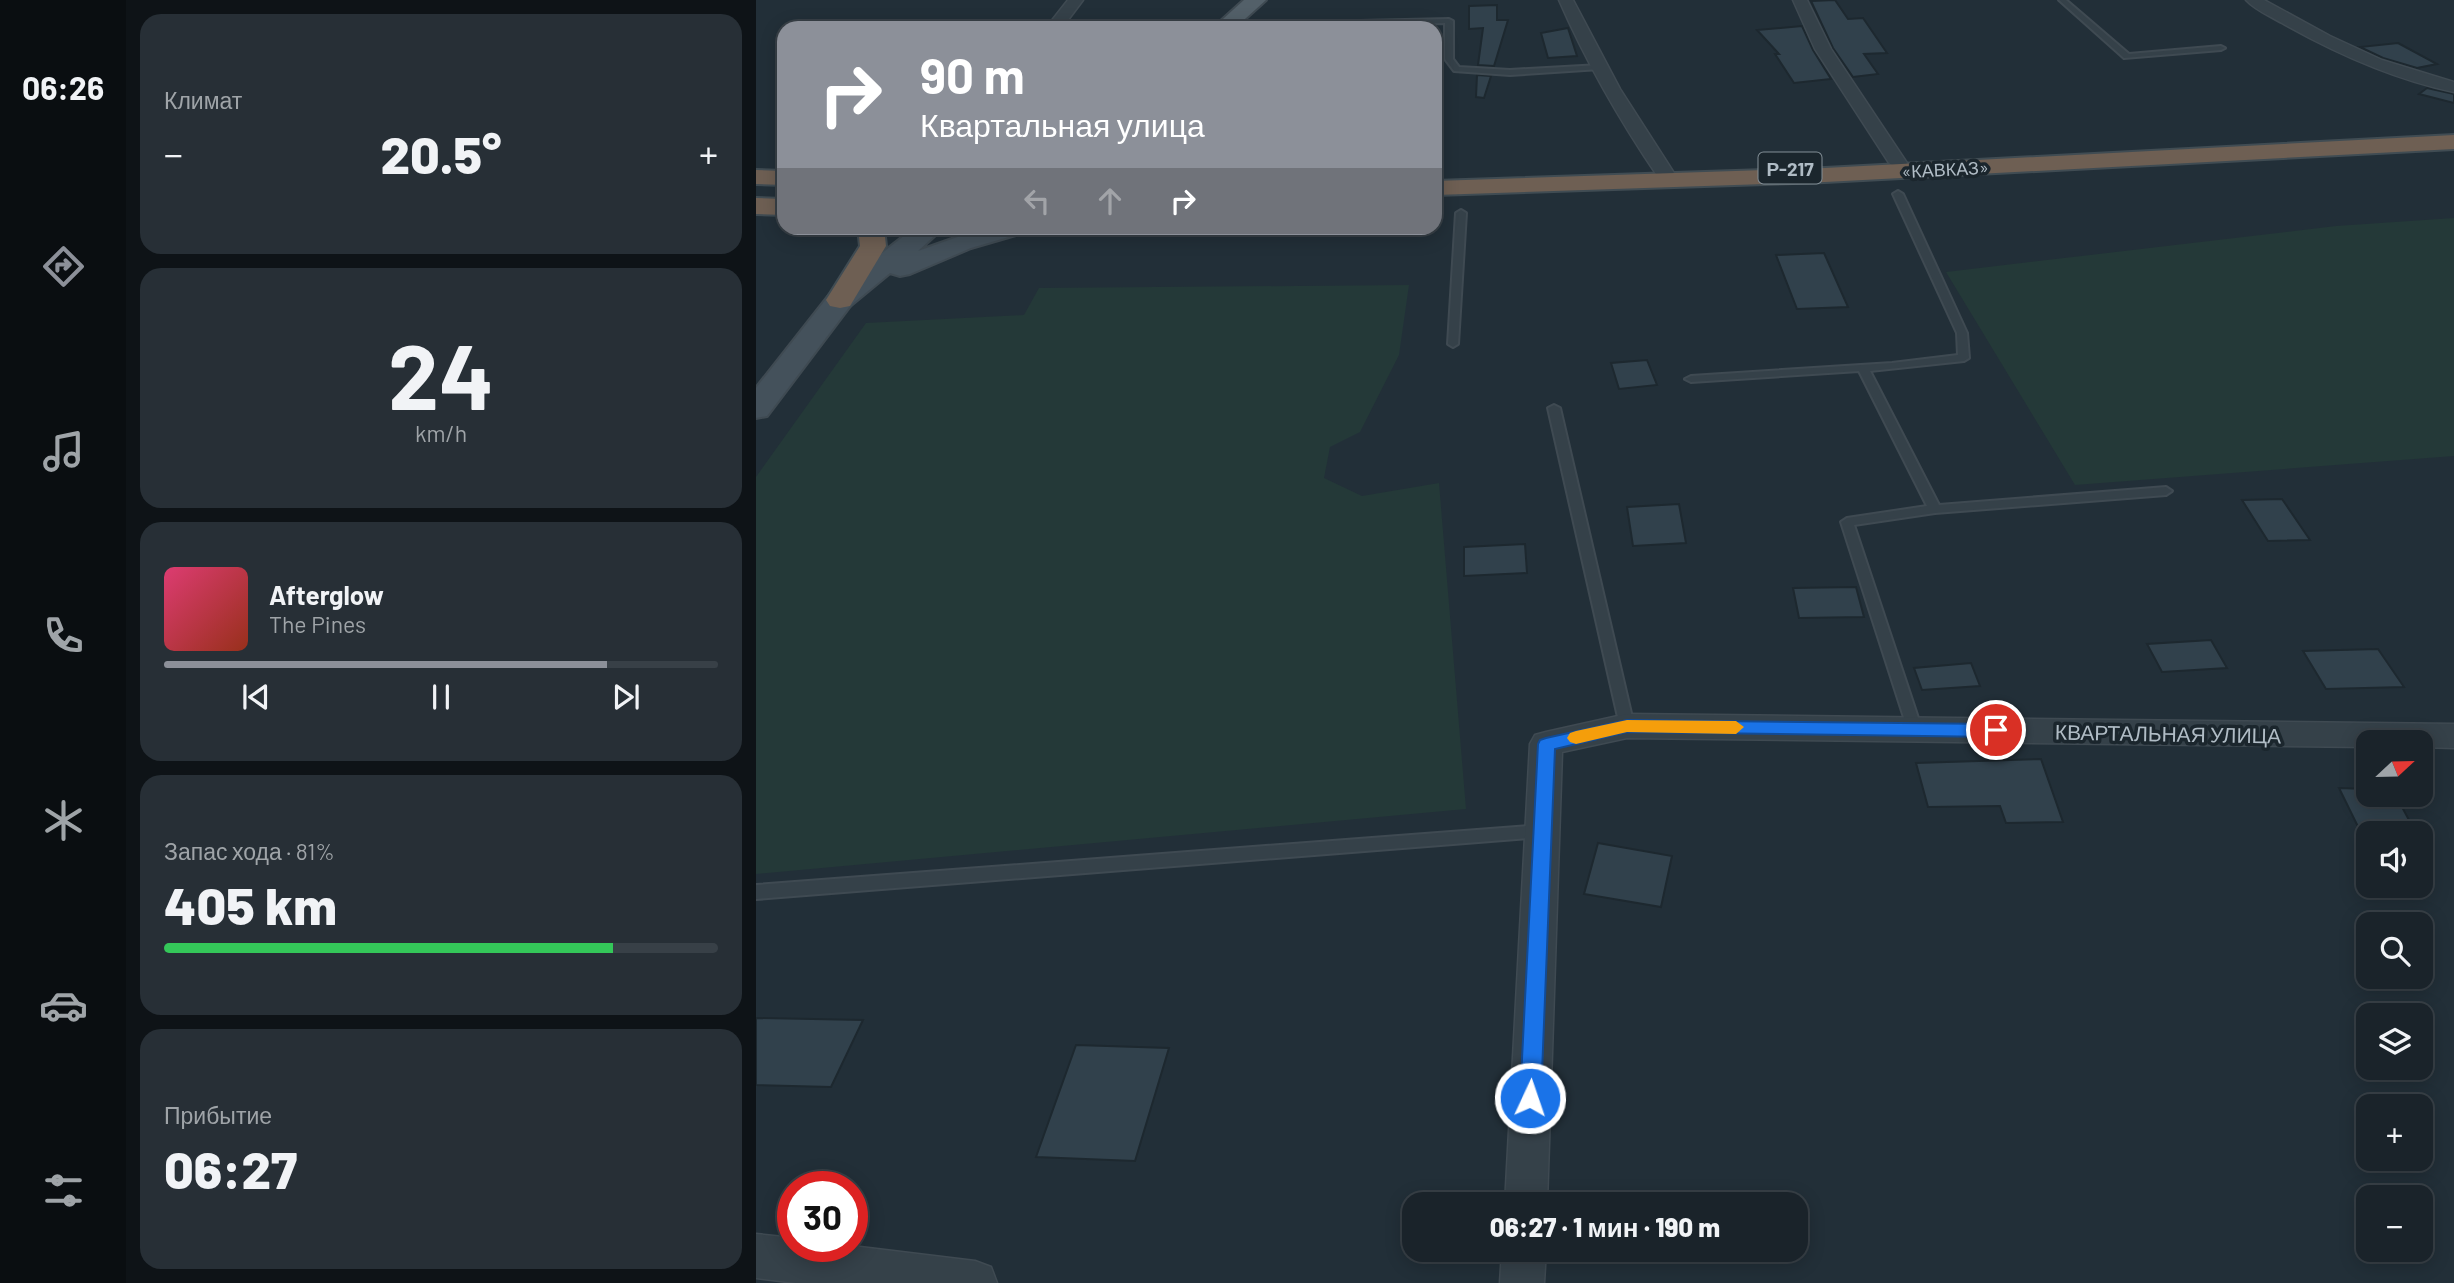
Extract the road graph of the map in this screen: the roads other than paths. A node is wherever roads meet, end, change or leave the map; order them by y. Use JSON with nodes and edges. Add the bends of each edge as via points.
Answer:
{"nodes":[{"id":1,"x":1076,"y":0,"type":"edge"},
{"id":2,"x":1256,"y":0,"type":"edge"},
{"id":3,"x":1566,"y":0,"type":"edge"},
{"id":4,"x":1800,"y":0,"type":"edge"},
{"id":5,"x":2062,"y":0,"type":"edge"},
{"id":6,"x":2253,"y":0,"type":"edge"},
{"id":7,"x":1060,"y":21,"type":"edge"},
{"id":8,"x":1231,"y":21,"type":"edge"},
{"id":9,"x":1442,"y":21,"type":"edge"},
{"id":10,"x":2221,"y":48,"type":"dead end"},
{"id":11,"x":1600,"y":67,"type":"junction"},
{"id":12,"x":2454,"y":87,"type":"edge"},
{"id":13,"x":2454,"y":142,"type":"edge"},
{"id":14,"x":2454,"y":157,"type":"edge"},
{"id":15,"x":2146,"y":160,"type":"junction"},
{"id":16,"x":1898,"y":163,"type":"junction"},
{"id":17,"x":1665,"y":173,"type":"junction"},
{"id":18,"x":2124,"y":175,"type":"junction"},
{"id":19,"x":756,"y":177,"type":"edge"},
{"id":20,"x":777,"y":178,"type":"edge"},
{"id":21,"x":1442,"y":181,"type":"edge"},
{"id":22,"x":756,"y":184,"type":"edge"},
{"id":23,"x":777,"y":185,"type":"edge"},
{"id":24,"x":1825,"y":186,"type":"junction"},
{"id":25,"x":1442,"y":188,"type":"edge"},
{"id":26,"x":1898,"y":194,"type":"junction"},
{"id":27,"x":756,"y":195,"type":"edge"},
{"id":28,"x":777,"y":196,"type":"edge"},
{"id":29,"x":1442,"y":199,"type":"edge"},
{"id":30,"x":756,"y":206,"type":"edge"},
{"id":31,"x":777,"y":207,"type":"edge"},
{"id":32,"x":1474,"y":212,"type":"joint"},
{"id":33,"x":1442,"y":214,"type":"edge"},
{"id":34,"x":872,"y":235,"type":"edge"},
{"id":35,"x":921,"y":235,"type":"edge"},
{"id":36,"x":986,"y":235,"type":"edge"},
{"id":37,"x":840,"y":300,"type":"junction"},
{"id":38,"x":1453,"y":344,"type":"dead end"},
{"id":39,"x":1863,"y":368,"type":"junction"},
{"id":40,"x":1691,"y":379,"type":"dead end"},
{"id":41,"x":1554,"y":408,"type":"dead end"},
{"id":42,"x":756,"y":409,"type":"edge"},
{"id":43,"x":2166,"y":491,"type":"dead end"},
{"id":44,"x":1936,"y":509,"type":"junction"},
{"id":45,"x":1627,"y":726,"type":"junction"},
{"id":46,"x":1914,"y":730,"type":"junction"},
{"id":47,"x":2454,"y":736,"type":"edge"},
{"id":48,"x":1542,"y":831,"type":"junction"},
{"id":49,"x":756,"y":892,"type":"edge"},
{"id":50,"x":1527,"y":1192,"type":"edge"},
{"id":51,"x":756,"y":1256,"type":"edge"},
{"id":52,"x":1523,"y":1262,"type":"edge"},
{"id":53,"x":975,"y":1283,"type":"edge"},
{"id":54,"x":1522,"y":1283,"type":"edge"}],
"edges":[{"from":1,"to":7,"type":"street"},
{"from":2,"to":8,"type":"main road"},
{"from":3,"to":11,"type":"street"},
{"from":4,"to":16,"type":"street","via":[[1823,49]]},
{"from":5,"to":10,"type":"lane","via":[[2127,56]]},
{"from":6,"to":12,"type":"street","via":[[2297,27],[2362,57]]},
{"from":9,"to":11,"type":"lane","via":[[1449,21],[1449,59],[1457,69],[1526,72]]},
{"from":11,"to":17,"type":"street"},
{"from":13,"to":15,"type":"highway","name":"«КАВКАЗ»","number":"Р-217"},
{"from":14,"to":18,"type":"highway","name":"«КАВКАЗ»","number":"Р-217"},
{"from":15,"to":16,"type":"highway","number":"Р-217"},
{"from":15,"to":24,"type":"highway","name":"«КАВКАЗ»","number":"Р-217"},
{"from":16,"to":17,"type":"highway","number":"Р-217"},
{"from":17,"to":21,"type":"highway","number":"Р-217"},
{"from":18,"to":24,"type":"highway","name":"«КАВКАЗ»","number":"Р-217"},
{"from":18,"to":26,"type":"highway"},
{"from":19,"to":20,"type":"highway"},
{"from":22,"to":23,"type":"highway"},
{"from":24,"to":25,"type":"highway","name":"«КАВКАЗ»","number":"Р-217"},
{"from":24,"to":26,"type":"highway"},
{"from":24,"to":29,"type":"highway","name":"«КАВКАЗ»","number":"Р-217"},
{"from":26,"to":39,"type":"lane","via":[[1962,333],[1964,358]]},
{"from":27,"to":28,"type":"highway"},
{"from":30,"to":31,"type":"highway"},
{"from":32,"to":33,"type":"highway"},
{"from":32,"to":38,"type":"lane"},
{"from":34,"to":37,"type":"highway","via":[[873,246]]},
{"from":35,"to":37,"type":"main road"},
{"from":36,"to":37,"type":"main road","via":[[926,257]]},
{"from":37,"to":42,"type":"main road"},
{"from":39,"to":40,"type":"lane"},
{"from":39,"to":44,"type":"lane"},
{"from":41,"to":45,"type":"lane"},
{"from":43,"to":44,"type":"lane"},
{"from":44,"to":46,"type":"lane","via":[[1847,522]]},
{"from":45,"to":46,"type":"street","name":"КВАРТАЛЬНАЯ УЛИЦА"},
{"from":45,"to":48,"type":"street","name":"КВАРТАЛЬНАЯ УЛИЦА","via":[[1546,744]]},
{"from":46,"to":47,"type":"street","name":"КВАРТАЛЬНАЯ УЛИЦА"},
{"from":48,"to":49,"type":"lane"},
{"from":48,"to":50,"type":"street","name":"КВАРТАЛЬНАЯ УЛИЦА"},
{"from":51,"to":53,"type":"street"},
{"from":52,"to":54,"type":"street"}]}
